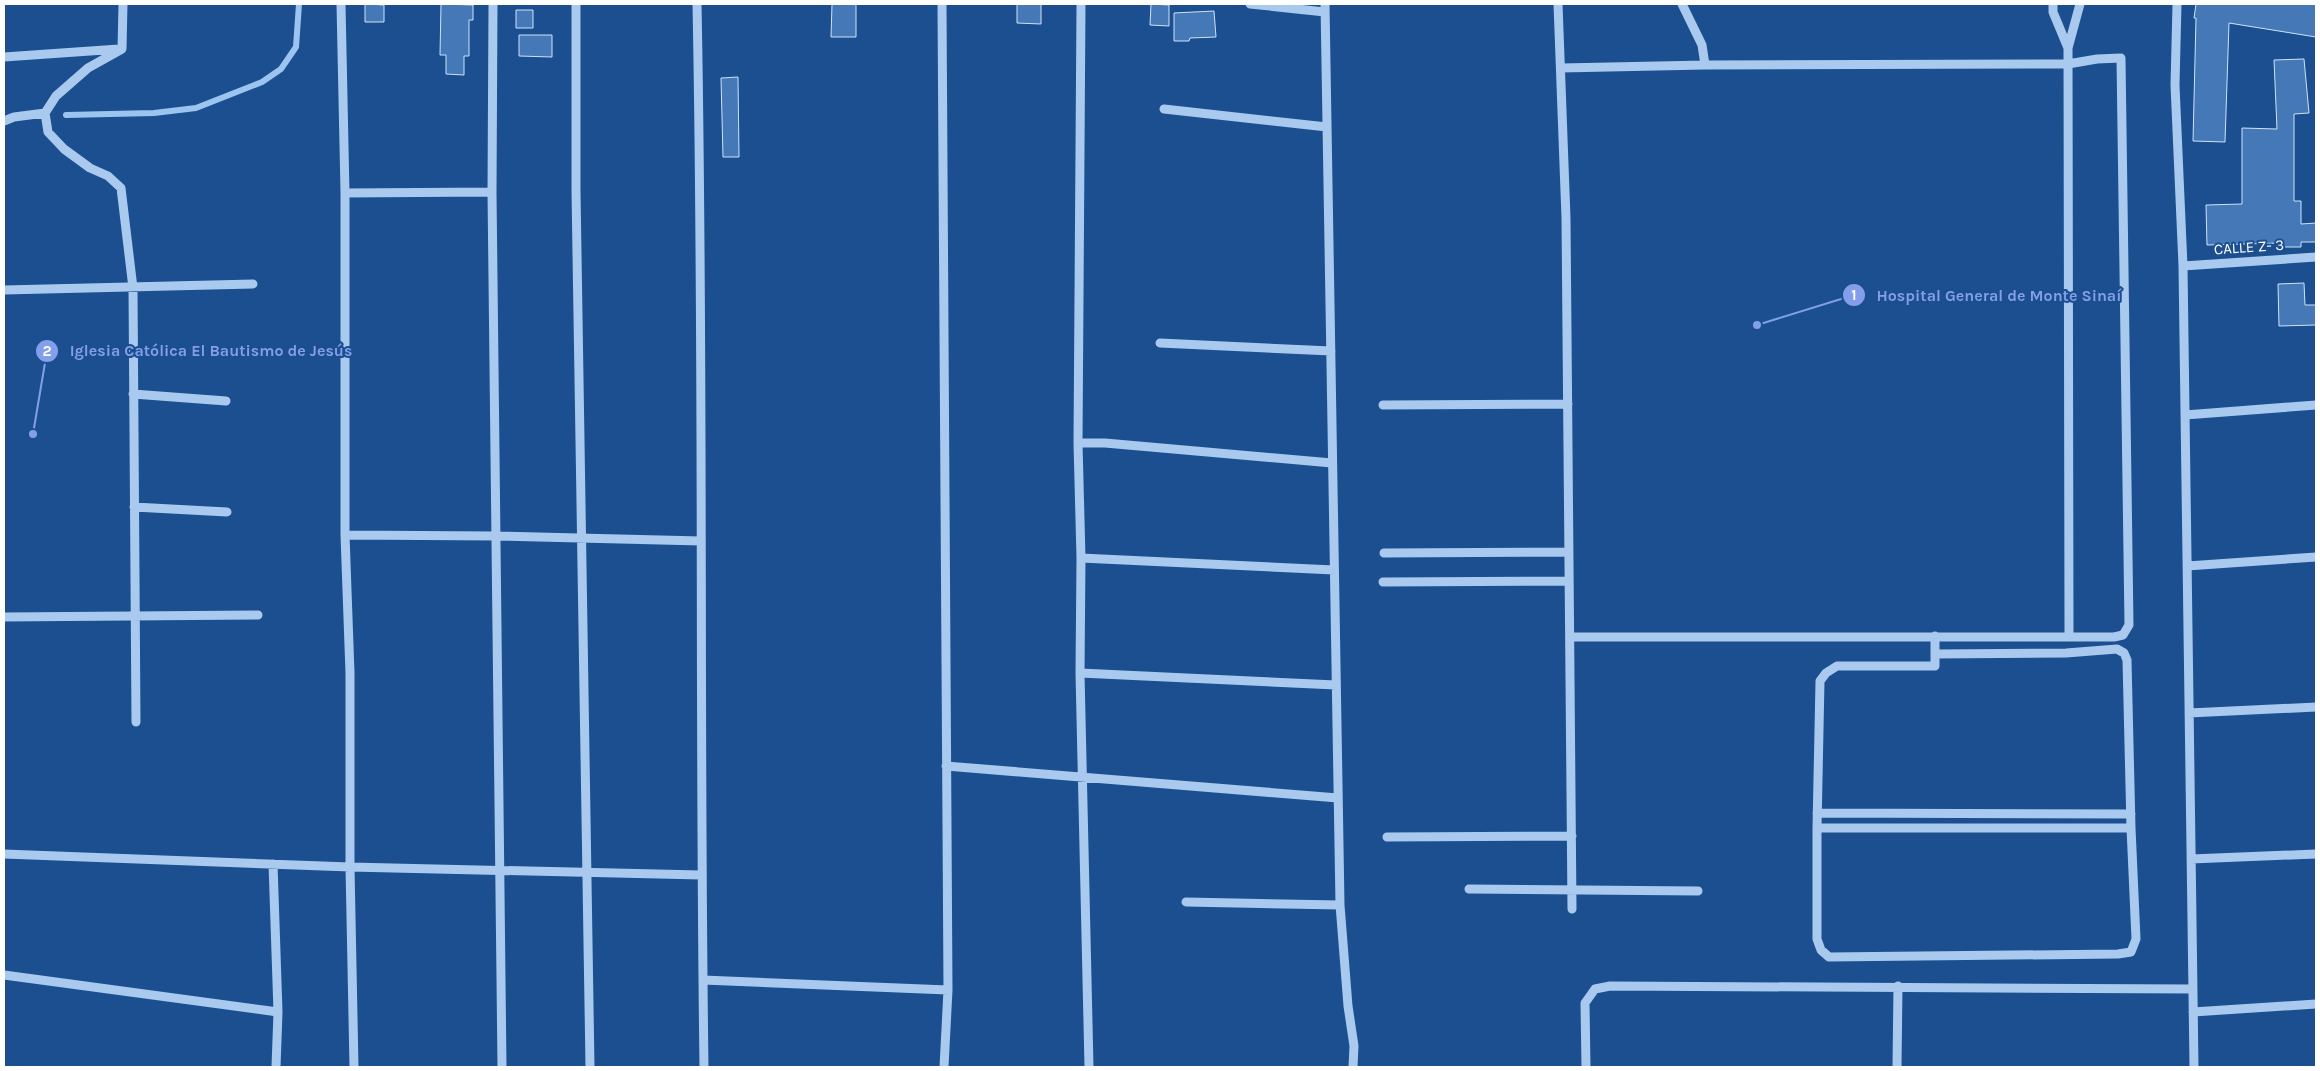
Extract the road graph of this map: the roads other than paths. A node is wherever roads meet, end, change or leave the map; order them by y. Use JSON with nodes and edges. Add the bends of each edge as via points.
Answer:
{"nodes":[{"id":1,"x":124,"y":4,"type":"edge"},
{"id":2,"x":341,"y":4,"type":"edge"},
{"id":3,"x":494,"y":4,"type":"edge"},
{"id":4,"x":576,"y":4,"type":"edge"},
{"id":5,"x":697,"y":4,"type":"edge"},
{"id":6,"x":942,"y":4,"type":"edge"},
{"id":7,"x":1080,"y":4,"type":"edge"},
{"id":8,"x":1250,"y":4,"type":"edge"},
{"id":9,"x":1558,"y":4,"type":"edge"},
{"id":10,"x":1682,"y":4,"type":"edge"},
{"id":11,"x":2053,"y":4,"type":"edge"},
{"id":12,"x":2080,"y":4,"type":"edge"},
{"id":13,"x":2176,"y":4,"type":"edge"},
{"id":14,"x":1325,"y":8,"type":"edge"},
{"id":15,"x":2068,"y":48,"type":"junction"},
{"id":16,"x":122,"y":49,"type":"junction"},
{"id":17,"x":4,"y":57,"type":"edge"},
{"id":18,"x":2068,"y":64,"type":"junction"},
{"id":19,"x":1704,"y":65,"type":"junction"},
{"id":20,"x":1560,"y":68,"type":"junction"},
{"id":21,"x":1164,"y":109,"type":"dead end"},
{"id":22,"x":45,"y":113,"type":"junction"},
{"id":23,"x":4,"y":121,"type":"edge"},
{"id":24,"x":1327,"y":127,"type":"junction"},
{"id":25,"x":492,"y":192,"type":"junction"},
{"id":26,"x":345,"y":193,"type":"junction"},
{"id":27,"x":2316,"y":257,"type":"edge"},
{"id":28,"x":2183,"y":266,"type":"junction"},
{"id":29,"x":253,"y":284,"type":"dead end"},
{"id":30,"x":133,"y":288,"type":"junction"},
{"id":31,"x":4,"y":290,"type":"edge"},
{"id":32,"x":1160,"y":344,"type":"dead end"},
{"id":33,"x":1330,"y":351,"type":"junction"},
{"id":34,"x":133,"y":394,"type":"junction"},
{"id":35,"x":226,"y":401,"type":"dead end"},
{"id":36,"x":1568,"y":404,"type":"junction"},
{"id":37,"x":1383,"y":405,"type":"dead end"},
{"id":38,"x":2316,"y":405,"type":"edge"},
{"id":39,"x":2185,"y":415,"type":"junction"},
{"id":40,"x":1078,"y":443,"type":"junction"},
{"id":41,"x":1332,"y":463,"type":"junction"},
{"id":42,"x":134,"y":507,"type":"junction"},
{"id":43,"x":227,"y":512,"type":"dead end"},
{"id":44,"x":345,"y":535,"type":"junction"},
{"id":45,"x":496,"y":536,"type":"junction"},
{"id":46,"x":581,"y":538,"type":"junction"},
{"id":47,"x":701,"y":541,"type":"junction"},
{"id":48,"x":1568,"y":552,"type":"junction"},
{"id":49,"x":1384,"y":553,"type":"dead end"},
{"id":50,"x":1081,"y":558,"type":"junction"},
{"id":51,"x":2316,"y":558,"type":"edge"},
{"id":52,"x":2187,"y":566,"type":"junction"},
{"id":53,"x":1334,"y":570,"type":"junction"},
{"id":54,"x":1569,"y":581,"type":"junction"},
{"id":55,"x":1383,"y":582,"type":"dead end"},
{"id":56,"x":258,"y":615,"type":"dead end"},
{"id":57,"x":134,"y":616,"type":"junction"},
{"id":58,"x":4,"y":617,"type":"edge"},
{"id":59,"x":1935,"y":636,"type":"junction"},
{"id":60,"x":1570,"y":637,"type":"junction"},
{"id":61,"x":2069,"y":637,"type":"junction"},
{"id":62,"x":1936,"y":654,"type":"junction"},
{"id":63,"x":1080,"y":673,"type":"junction"},
{"id":64,"x":1336,"y":685,"type":"junction"},
{"id":65,"x":2316,"y":707,"type":"edge"},
{"id":66,"x":2189,"y":713,"type":"junction"},
{"id":67,"x":136,"y":722,"type":"dead end"},
{"id":68,"x":946,"y":766,"type":"junction"},
{"id":69,"x":1081,"y":777,"type":"junction"},
{"id":70,"x":1338,"y":798,"type":"junction"},
{"id":71,"x":1817,"y":813,"type":"junction"},
{"id":72,"x":2131,"y":814,"type":"junction"},
{"id":73,"x":1817,"y":828,"type":"junction"},
{"id":74,"x":2131,"y":828,"type":"junction"},
{"id":75,"x":1572,"y":836,"type":"junction"},
{"id":76,"x":1387,"y":838,"type":"dead end"},
{"id":77,"x":4,"y":854,"type":"edge"},
{"id":78,"x":2316,"y":854,"type":"edge"},
{"id":79,"x":2191,"y":859,"type":"junction"},
{"id":80,"x":273,"y":864,"type":"junction"},
{"id":81,"x":350,"y":867,"type":"junction"},
{"id":82,"x":500,"y":870,"type":"junction"},
{"id":83,"x":586,"y":873,"type":"junction"},
{"id":84,"x":701,"y":875,"type":"junction"},
{"id":85,"x":1469,"y":889,"type":"dead end"},
{"id":86,"x":1572,"y":890,"type":"junction"},
{"id":87,"x":1698,"y":891,"type":"dead end"},
{"id":88,"x":1186,"y":902,"type":"dead end"},
{"id":89,"x":1340,"y":905,"type":"junction"},
{"id":90,"x":1572,"y":909,"type":"dead end"},
{"id":91,"x":4,"y":975,"type":"edge"},
{"id":92,"x":703,"y":980,"type":"junction"},
{"id":93,"x":1898,"y":986,"type":"junction"},
{"id":94,"x":2192,"y":989,"type":"junction"},
{"id":95,"x":948,"y":990,"type":"junction"},
{"id":96,"x":2316,"y":1004,"type":"edge"},
{"id":97,"x":278,"y":1012,"type":"junction"},
{"id":98,"x":2193,"y":1012,"type":"junction"},
{"id":99,"x":276,"y":1067,"type":"edge"},
{"id":100,"x":354,"y":1067,"type":"edge"},
{"id":101,"x":502,"y":1067,"type":"edge"},
{"id":102,"x":590,"y":1067,"type":"edge"},
{"id":103,"x":704,"y":1067,"type":"edge"},
{"id":104,"x":944,"y":1067,"type":"edge"},
{"id":105,"x":1089,"y":1067,"type":"edge"},
{"id":106,"x":1353,"y":1067,"type":"edge"},
{"id":107,"x":1586,"y":1067,"type":"edge"},
{"id":108,"x":1897,"y":1067,"type":"edge"},
{"id":109,"x":2194,"y":1067,"type":"edge"}],
"edges":[{"from":1,"to":16,"type":"street"},
{"from":2,"to":26,"type":"street"},
{"from":3,"to":25,"type":"street"},
{"from":4,"to":46,"type":"street"},
{"from":5,"to":47,"type":"street","via":[[701,175]]},
{"from":6,"to":68,"type":"street"},
{"from":7,"to":40,"type":"street"},
{"from":8,"to":14,"type":"street"},
{"from":9,"to":20,"type":"street"},
{"from":10,"to":19,"type":"street","via":[[1702,45]]},
{"from":11,"to":15,"type":"street","via":[[2053,12]]},
{"from":12,"to":15,"type":"street"},
{"from":13,"to":28,"type":"street","via":[[2175,84]]},
{"from":14,"to":24,"type":"street"},
{"from":15,"to":18,"type":"street"},
{"from":16,"to":17,"type":"street"},
{"from":16,"to":22,"type":"street","via":[[88,68],[56,96]]},
{"from":18,"to":19,"type":"street"},
{"from":18,"to":61,"type":"street"},
{"from":18,"to":61,"type":"street","via":[[2097,58],[2121,58],[2129,625],[2123,635],[2114,637]]},
{"from":19,"to":20,"type":"street"},
{"from":20,"to":36,"type":"street"},
{"from":21,"to":24,"type":"street"},
{"from":22,"to":23,"type":"street"},
{"from":22,"to":30,"type":"street","via":[[48,132],[64,149],[90,168],[108,176],[121,188]]},
{"from":24,"to":33,"type":"street"},
{"from":25,"to":26,"type":"street"},
{"from":25,"to":45,"type":"street"},
{"from":26,"to":44,"type":"street"},
{"from":27,"to":28,"type":"street","name":"CALLE Z- 3"},
{"from":28,"to":39,"type":"street"},
{"from":29,"to":30,"type":"street"},
{"from":30,"to":31,"type":"street"},
{"from":30,"to":34,"type":"street"},
{"from":32,"to":33,"type":"street"},
{"from":33,"to":41,"type":"street"},
{"from":34,"to":35,"type":"street"},
{"from":34,"to":42,"type":"street"},
{"from":36,"to":37,"type":"street"},
{"from":36,"to":48,"type":"street"},
{"from":38,"to":39,"type":"street"},
{"from":39,"to":52,"type":"street"},
{"from":40,"to":41,"type":"street"},
{"from":40,"to":50,"type":"street"},
{"from":41,"to":53,"type":"street"},
{"from":42,"to":43,"type":"street"},
{"from":42,"to":57,"type":"street"},
{"from":44,"to":45,"type":"street"},
{"from":44,"to":81,"type":"street","via":[[350,673]]},
{"from":45,"to":46,"type":"street"},
{"from":45,"to":82,"type":"street"},
{"from":46,"to":47,"type":"street"},
{"from":46,"to":83,"type":"street"},
{"from":47,"to":84,"type":"street"},
{"from":48,"to":49,"type":"street"},
{"from":48,"to":54,"type":"street"},
{"from":50,"to":53,"type":"street"},
{"from":50,"to":63,"type":"street"},
{"from":51,"to":52,"type":"street"},
{"from":52,"to":66,"type":"street"},
{"from":53,"to":64,"type":"street"},
{"from":54,"to":55,"type":"street"},
{"from":54,"to":60,"type":"street"},
{"from":56,"to":57,"type":"street"},
{"from":57,"to":58,"type":"street"},
{"from":57,"to":67,"type":"street"},
{"from":59,"to":60,"type":"street"},
{"from":59,"to":61,"type":"street"},
{"from":59,"to":62,"type":"street"},
{"from":60,"to":75,"type":"street"},
{"from":62,"to":71,"type":"street","via":[[1936,666],[1837,666],[1820,681]]},
{"from":62,"to":72,"type":"street","via":[[2066,653],[2117,648],[2124,653],[2127,660]]},
{"from":63,"to":64,"type":"street"},
{"from":63,"to":69,"type":"street"},
{"from":64,"to":70,"type":"street"},
{"from":65,"to":66,"type":"street"},
{"from":66,"to":79,"type":"street"},
{"from":68,"to":69,"type":"street"},
{"from":68,"to":95,"type":"street"},
{"from":69,"to":70,"type":"street"},
{"from":69,"to":105,"type":"street"},
{"from":70,"to":89,"type":"street"},
{"from":71,"to":72,"type":"street"},
{"from":71,"to":73,"type":"street"},
{"from":72,"to":74,"type":"street"},
{"from":73,"to":74,"type":"street"},
{"from":73,"to":74,"type":"street","via":[[1817,939],[1821,950],[1829,957],[2131,952],[2136,939]]},
{"from":75,"to":76,"type":"street"},
{"from":75,"to":86,"type":"street"},
{"from":77,"to":80,"type":"street"},
{"from":78,"to":79,"type":"street"},
{"from":79,"to":94,"type":"street"},
{"from":80,"to":81,"type":"street"},
{"from":80,"to":97,"type":"street"},
{"from":81,"to":82,"type":"street"},
{"from":81,"to":100,"type":"street"},
{"from":82,"to":83,"type":"street"},
{"from":82,"to":101,"type":"street"},
{"from":83,"to":84,"type":"street"},
{"from":83,"to":102,"type":"street"},
{"from":84,"to":92,"type":"street"},
{"from":85,"to":86,"type":"street"},
{"from":86,"to":87,"type":"street"},
{"from":86,"to":90,"type":"street"},
{"from":88,"to":89,"type":"street"},
{"from":89,"to":106,"type":"street","via":[[1354,1046]]},
{"from":91,"to":97,"type":"street"},
{"from":92,"to":95,"type":"street"},
{"from":92,"to":103,"type":"street"},
{"from":93,"to":94,"type":"street"},
{"from":93,"to":107,"type":"street","via":[[1629,985],[1595,989],[1585,1003]]},
{"from":93,"to":108,"type":"street"},
{"from":94,"to":98,"type":"street"},
{"from":95,"to":104,"type":"street"},
{"from":96,"to":98,"type":"street"},
{"from":97,"to":99,"type":"street"},
{"from":98,"to":109,"type":"street"}]}
